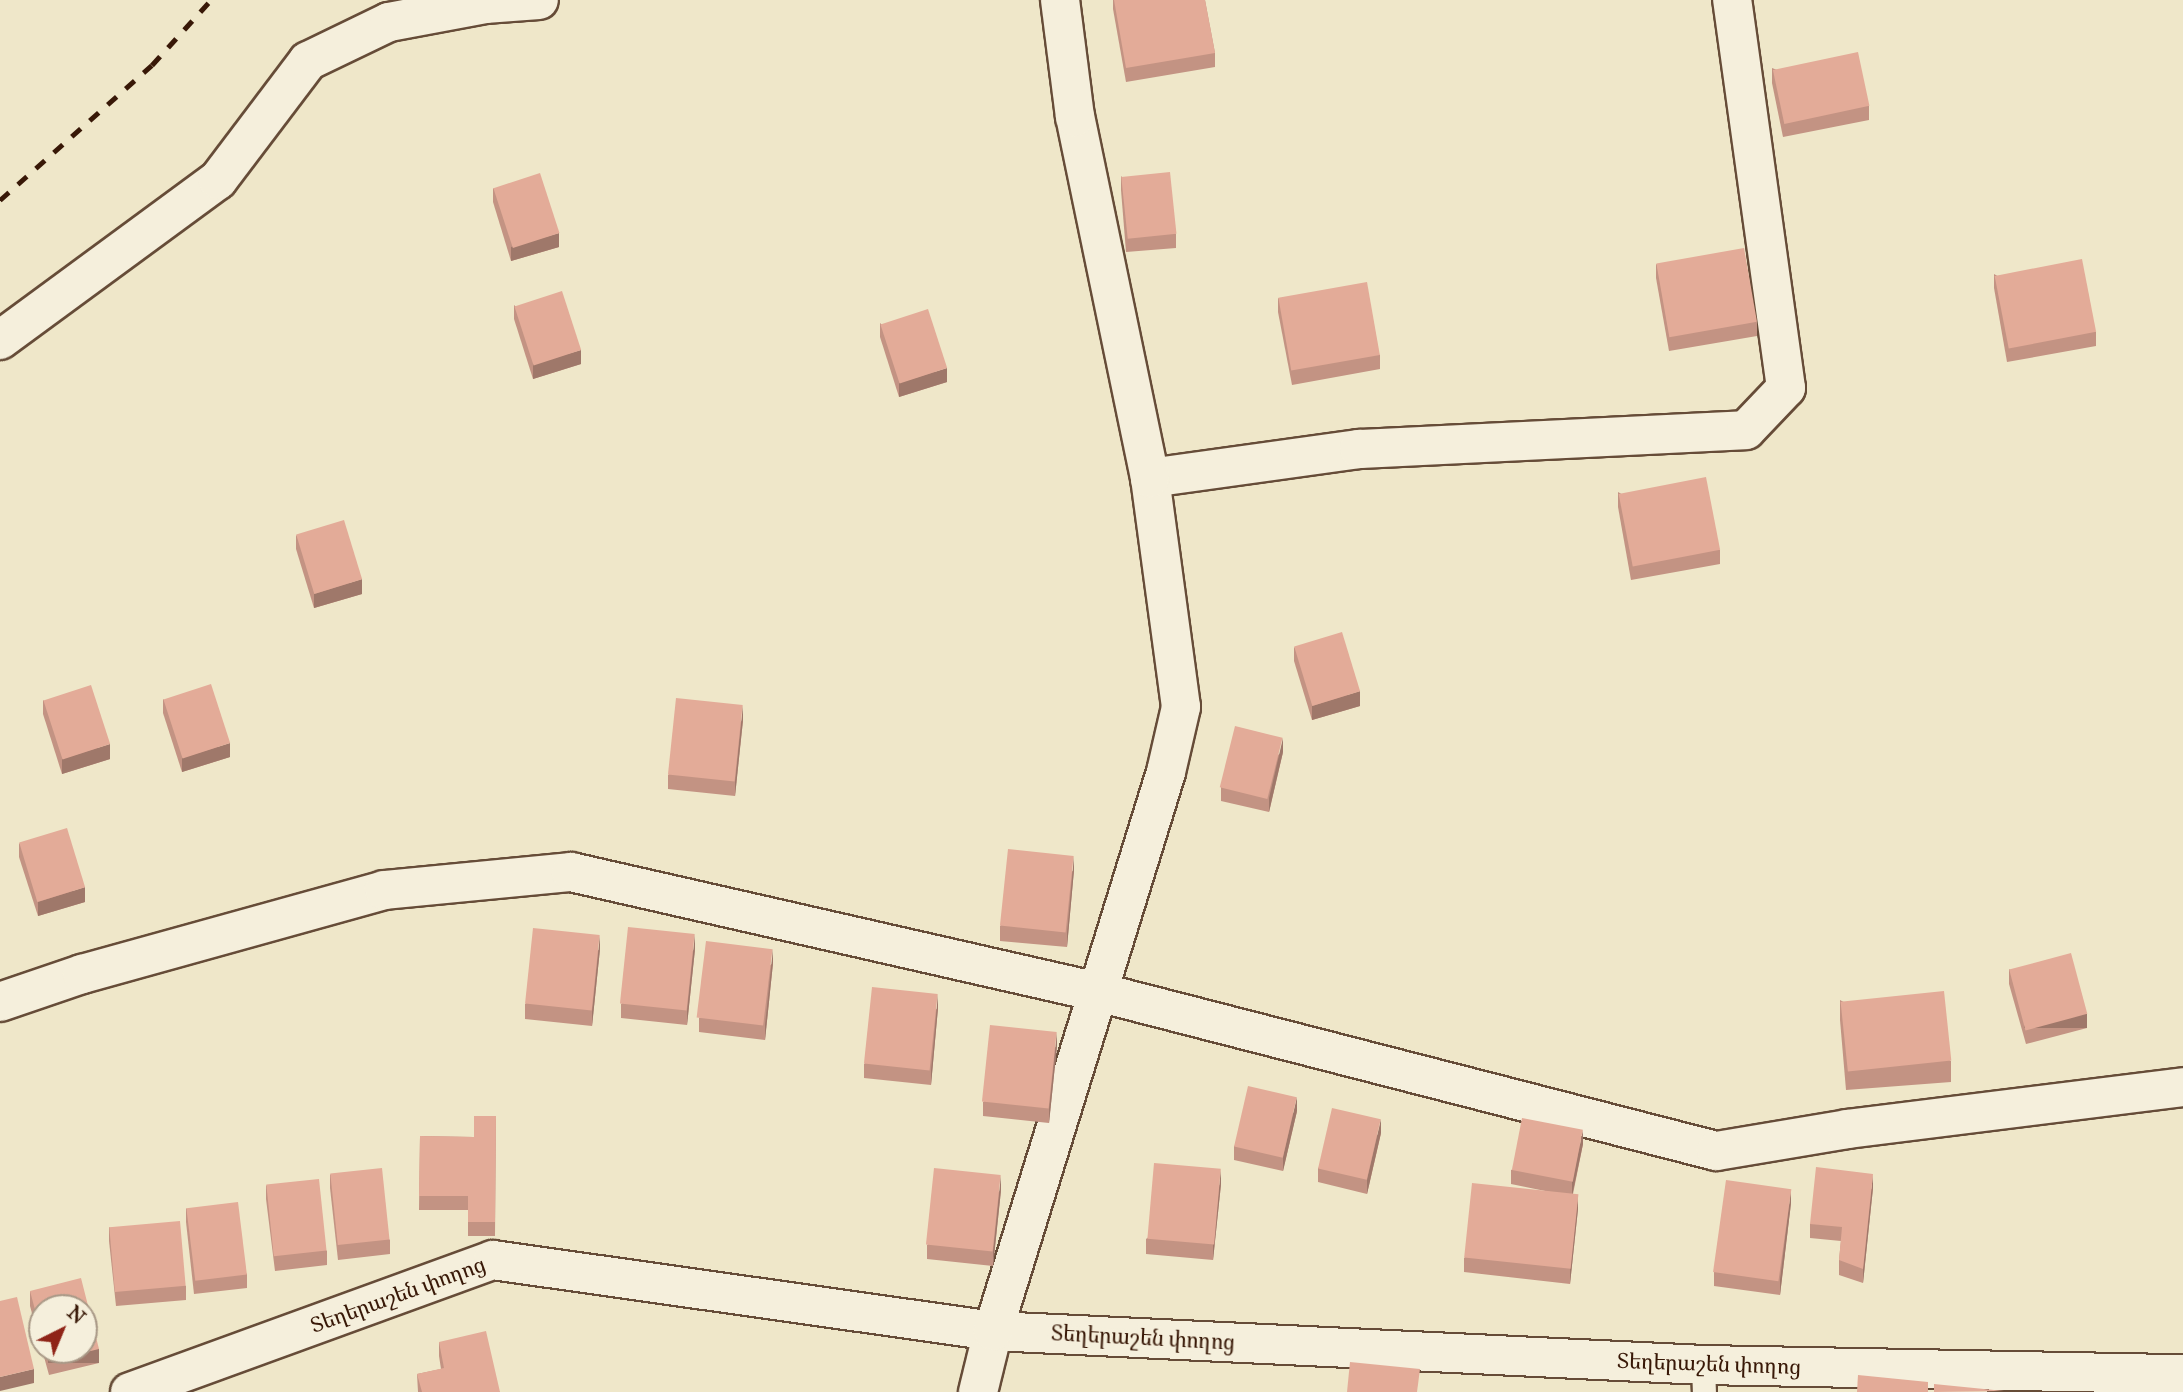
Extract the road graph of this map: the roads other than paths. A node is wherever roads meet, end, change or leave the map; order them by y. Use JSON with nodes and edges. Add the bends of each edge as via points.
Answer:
{"nodes":[{"id":1,"x":539,"y":0,"type":"edge"},
{"id":2,"x":1060,"y":0,"type":"edge"},
{"id":3,"x":1732,"y":0,"type":"edge"},
{"id":4,"x":0,"y":340,"type":"edge"},
{"id":5,"x":1150,"y":478,"type":"junction"},
{"id":6,"x":1098,"y":992,"type":"junction"},
{"id":7,"x":0,"y":1002,"type":"edge"},
{"id":8,"x":2183,"y":1087,"type":"edge"},
{"id":9,"x":993,"y":1331,"type":"junction"},
{"id":10,"x":2183,"y":1374,"type":"edge"},
{"id":11,"x":1703,"y":1378,"type":"edge"},
{"id":12,"x":130,"y":1392,"type":"edge"},
{"id":13,"x":978,"y":1392,"type":"edge"}],
"edges":[{"from":1,"to":4,"type":"street","via":[[485,4],[389,22],[307,61],[218,180]]},
{"from":2,"to":5,"type":"street","via":[[1074,117]]},
{"from":3,"to":5,"type":"street","via":[[1786,388],[1746,430],[1359,449]]},
{"from":5,"to":6,"type":"street","via":[[1181,707],[1167,772]]},
{"from":6,"to":7,"type":"street","via":[[571,872],[384,890],[82,974]]},
{"from":6,"to":8,"type":"street","via":[[1716,1151],[1847,1129]]},
{"from":6,"to":9,"type":"street"},
{"from":9,"to":11,"type":"street","name":"Տեղերաշեն փողոց"},
{"from":9,"to":12,"type":"street","name":"Տեղերաշեն փողոց","via":[[494,1261]]},
{"from":9,"to":13,"type":"street"},
{"from":10,"to":11,"type":"street","name":"Տեղերաշեն փողոց"}]}
